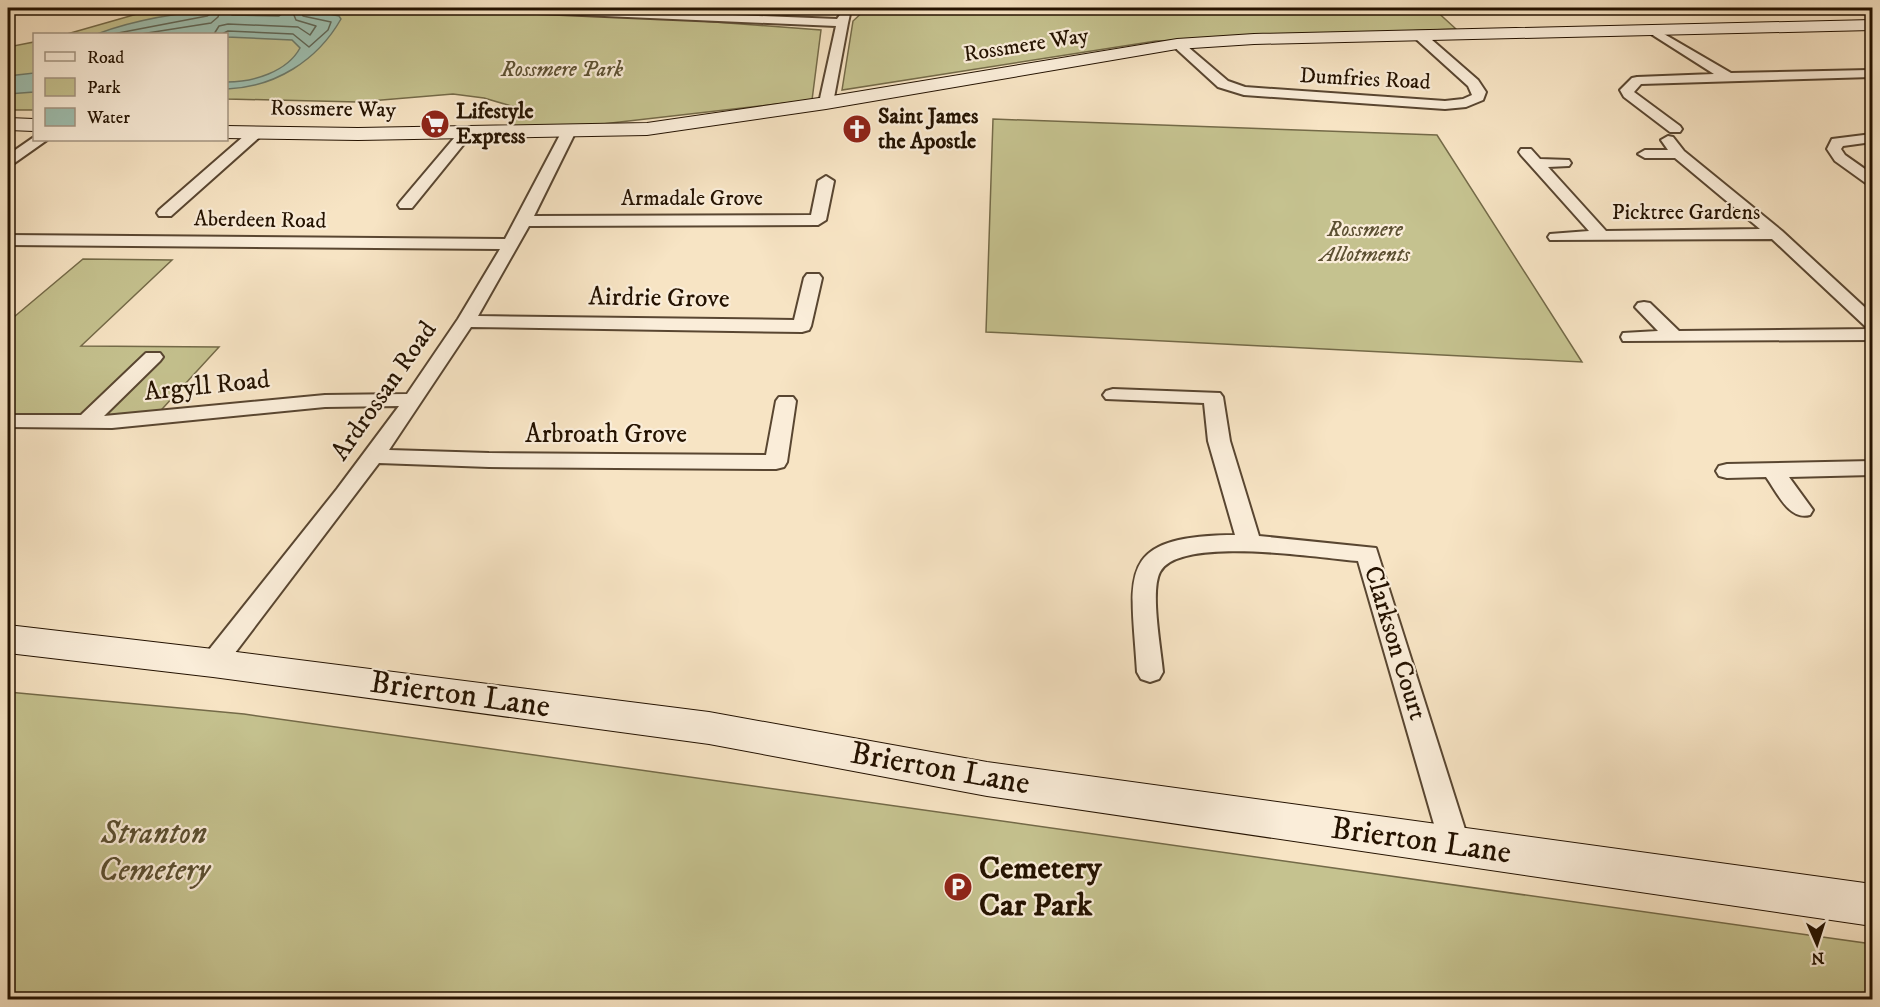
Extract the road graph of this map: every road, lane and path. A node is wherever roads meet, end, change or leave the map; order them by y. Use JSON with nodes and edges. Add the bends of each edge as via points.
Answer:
{"nodes":[{"id":1,"x":489,"y":8,"type":"edge"},
{"id":2,"x":764,"y":8,"type":"edge"},
{"id":3,"x":851,"y":8,"type":"edge"},
{"id":4,"x":1869,"y":8,"type":"edge"},
{"id":5,"x":609,"y":10,"type":"edge"},
{"id":6,"x":1872,"y":14,"type":"edge"},
{"id":7,"x":745,"y":21,"type":"junction"},
{"id":8,"x":842,"y":23,"type":"junction"},
{"id":9,"x":1872,"y":25,"type":"edge"},
{"id":10,"x":1652,"y":30,"type":"junction"},
{"id":11,"x":1420,"y":36,"type":"junction"},
{"id":12,"x":1177,"y":44,"type":"junction"},
{"id":13,"x":1869,"y":74,"type":"dead end"},
{"id":14,"x":1726,"y":76,"type":"junction"},
{"id":15,"x":826,"y":103,"type":"junction"},
{"id":16,"x":8,"y":124,"type":"edge"},
{"id":17,"x":33,"y":125,"type":"edge"},
{"id":18,"x":569,"y":131,"type":"junction"},
{"id":19,"x":228,"y":132,"type":"edge"},
{"id":20,"x":257,"y":132,"type":"junction"},
{"id":21,"x":465,"y":134,"type":"junction"},
{"id":22,"x":1872,"y":138,"type":"edge"},
{"id":23,"x":38,"y":141,"type":"edge"},
{"id":24,"x":1645,"y":154,"type":"dead end"},
{"id":25,"x":1679,"y":154,"type":"junction"},
{"id":26,"x":8,"y":161,"type":"edge"},
{"id":27,"x":1564,"y":164,"type":"dead end"},
{"id":28,"x":826,"y":181,"type":"dead end"},
{"id":29,"x":1872,"y":181,"type":"edge"},
{"id":30,"x":406,"y":205,"type":"dead end"},
{"id":31,"x":165,"y":213,"type":"dead end"},
{"id":32,"x":525,"y":221,"type":"junction"},
{"id":33,"x":1776,"y":234,"type":"junction"},
{"id":34,"x":1602,"y":236,"type":"junction"},
{"id":35,"x":1556,"y":237,"type":"dead end"},
{"id":36,"x":8,"y":240,"type":"edge"},
{"id":37,"x":512,"y":244,"type":"junction"},
{"id":38,"x":813,"y":278,"type":"dead end"},
{"id":39,"x":1644,"y":307,"type":"dead end"},
{"id":40,"x":466,"y":321,"type":"junction"},
{"id":41,"x":1872,"y":324,"type":"edge"},
{"id":42,"x":1872,"y":335,"type":"edge"},
{"id":43,"x":1630,"y":337,"type":"dead end"},
{"id":44,"x":1675,"y":337,"type":"junction"},
{"id":45,"x":153,"y":357,"type":"dead end"},
{"id":46,"x":1113,"y":395,"type":"dead end"},
{"id":47,"x":412,"y":400,"type":"junction"},
{"id":48,"x":786,"y":401,"type":"dead end"},
{"id":49,"x":8,"y":421,"type":"edge"},
{"id":50,"x":85,"y":423,"type":"junction"},
{"id":51,"x":374,"y":456,"type":"junction"},
{"id":52,"x":1872,"y":468,"type":"edge"},
{"id":53,"x":1772,"y":470,"type":"junction"},
{"id":54,"x":1727,"y":471,"type":"dead end"},
{"id":55,"x":1802,"y":510,"type":"dead end"},
{"id":56,"x":1250,"y":545,"type":"junction"},
{"id":57,"x":8,"y":639,"type":"edge"},
{"id":58,"x":213,"y":663,"type":"junction"},
{"id":59,"x":1150,"y":672,"type":"dead end"},
{"id":60,"x":1455,"y":845,"type":"junction"},
{"id":61,"x":1872,"y":905,"type":"edge"}],
"edges":[{"from":1,"to":5,"type":"street"},
{"from":2,"to":7,"type":"street"},
{"from":3,"to":8,"type":"street"},
{"from":4,"to":6,"type":"street"},
{"from":5,"to":7,"type":"street"},
{"from":7,"to":8,"type":"street"},
{"from":8,"to":15,"type":"street"},
{"from":9,"to":10,"type":"street","name":"Rossmere Way"},
{"from":10,"to":11,"type":"street","name":"Rossmere Way"},
{"from":10,"to":14,"type":"street"},
{"from":11,"to":12,"type":"street","name":"Rossmere Way"},
{"from":11,"to":12,"type":"street","name":"Dumfries Road","via":[[1473,84],[1478,97],[1466,103],[1445,105],[1244,92],[1223,84]]},
{"from":12,"to":15,"type":"street","name":"Rossmere Way"},
{"from":13,"to":14,"type":"street"},
{"from":14,"to":25,"type":"street","via":[[1643,79],[1627,90],[1671,135]]},
{"from":15,"to":18,"type":"street","name":"Rossmere Way","via":[[646,129]]},
{"from":16,"to":17,"type":"street"},
{"from":18,"to":21,"type":"street","name":"Rossmere Way"},
{"from":18,"to":32,"type":"street","name":"Ardrossan Road"},
{"from":19,"to":20,"type":"street","name":"Rossmere Way"},
{"from":20,"to":21,"type":"street","name":"Rossmere Way"},
{"from":20,"to":31,"type":"street"},
{"from":21,"to":30,"type":"street"},
{"from":22,"to":29,"type":"street","via":[[1837,142],[1834,149],[1840,158]]},
{"from":23,"to":26,"type":"street"},
{"from":24,"to":25,"type":"street"},
{"from":25,"to":33,"type":"street"},
{"from":27,"to":34,"type":"street","name":"Picktree Gardens","via":[[1531,158]]},
{"from":28,"to":32,"type":"street","name":"Armadale Grove","via":[[818,220]]},
{"from":32,"to":37,"type":"street","name":"Ardrossan Road"},
{"from":33,"to":34,"type":"street","name":"Picktree Gardens"},
{"from":33,"to":41,"type":"street"},
{"from":34,"to":35,"type":"street"},
{"from":36,"to":37,"type":"street","name":"Aberdeen Road"},
{"from":37,"to":40,"type":"street","name":"Ardrossan Road"},
{"from":38,"to":40,"type":"street","name":"Airdrie Grove","via":[[802,326]]},
{"from":39,"to":44,"type":"street"},
{"from":40,"to":47,"type":"street","name":"Ardrossan Road"},
{"from":42,"to":44,"type":"street"},
{"from":43,"to":44,"type":"street"},
{"from":45,"to":50,"type":"street"},
{"from":46,"to":56,"type":"street","via":[[1213,397],[1219,441]]},
{"from":47,"to":50,"type":"street","name":"Argyll Road","via":[[325,401],[162,419]]},
{"from":47,"to":51,"type":"street","name":"Ardrossan Road"},
{"from":48,"to":51,"type":"street","name":"Arbroath Grove","via":[[776,462]]},
{"from":49,"to":50,"type":"street","name":"Argyll Road"},
{"from":51,"to":58,"type":"street","name":"Ardrossan Road"},
{"from":52,"to":53,"type":"street"},
{"from":53,"to":54,"type":"street"},
{"from":53,"to":55,"type":"street"},
{"from":56,"to":59,"type":"street","name":"Clarkson Court","via":[[1186,546],[1161,555],[1150,567],[1144,589]]},
{"from":56,"to":60,"type":"street","name":"Clarkson Court","via":[[1368,554]]},
{"from":57,"to":58,"type":"street","name":"Brierton Lane"},
{"from":58,"to":60,"type":"street","name":"Brierton Lane","via":[[709,728],[987,779]]},
{"from":60,"to":61,"type":"street","name":"Brierton Lane"}]}
